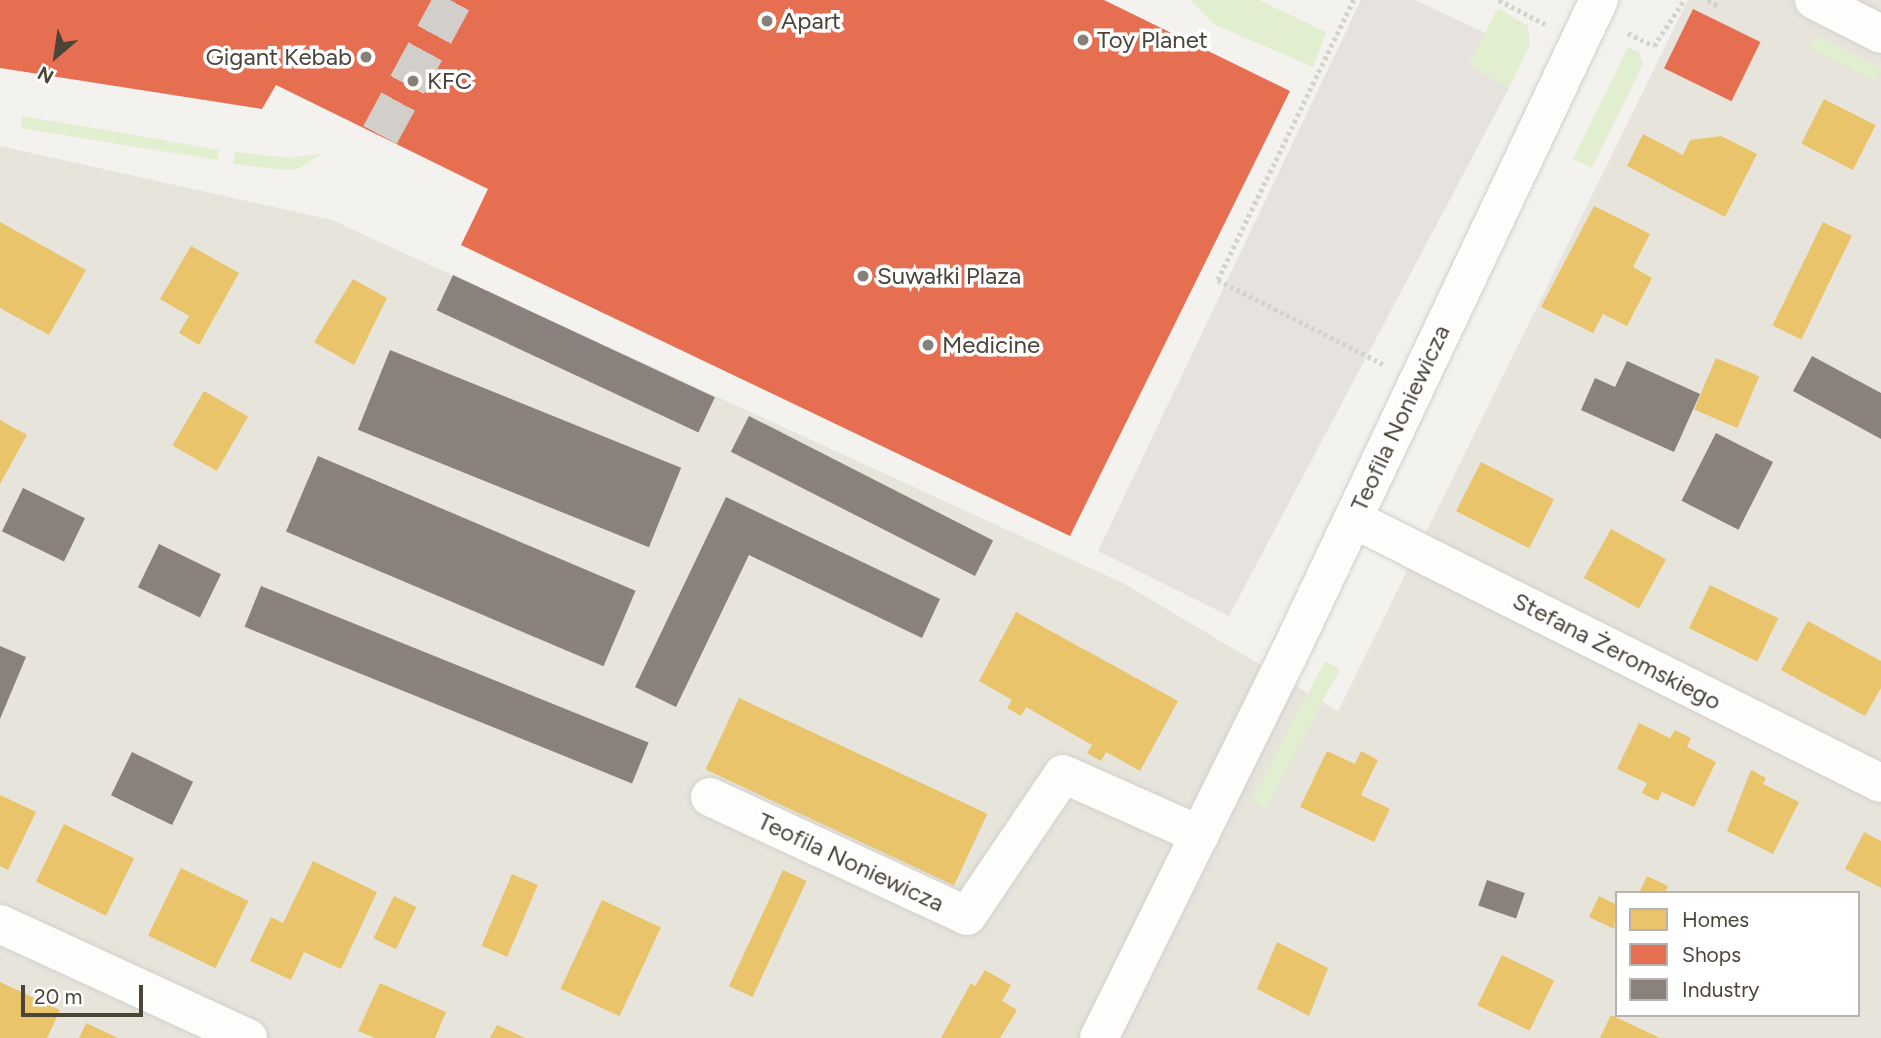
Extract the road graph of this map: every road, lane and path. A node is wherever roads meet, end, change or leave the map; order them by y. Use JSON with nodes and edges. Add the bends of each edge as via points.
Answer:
{"nodes":[{"id":1,"x":1354,"y":0,"type":"edge"},
{"id":2,"x":1499,"y":0,"type":"edge"},
{"id":3,"x":1599,"y":0,"type":"edge"},
{"id":4,"x":1708,"y":0,"type":"edge"},
{"id":5,"x":1814,"y":0,"type":"edge"},
{"id":6,"x":1720,"y":8,"type":"dead end"},
{"id":7,"x":1550,"y":27,"type":"dead end"},
{"id":8,"x":1881,"y":34,"type":"edge"},
{"id":9,"x":1387,"y":366,"type":"dead end"},
{"id":10,"x":1353,"y":519,"type":"junction"},
{"id":11,"x":1881,"y":783,"type":"edge"},
{"id":12,"x":710,"y":797,"type":"dead end"},
{"id":13,"x":1200,"y":835,"type":"junction"},
{"id":14,"x":0,"y":924,"type":"edge"},
{"id":15,"x":248,"y":1038,"type":"edge"},
{"id":16,"x":1099,"y":1038,"type":"edge"}],
"edges":[{"from":1,"to":9,"type":"path","via":[[1218,279]]},
{"from":2,"to":7,"type":"path"},
{"from":3,"to":10,"type":"street","name":"Teofila Noniewicza"},
{"from":4,"to":6,"type":"path"},
{"from":5,"to":8,"type":"street"},
{"from":10,"to":11,"type":"street","name":"Stefana Żeromskiego"},
{"from":10,"to":13,"type":"street","name":"Teofila Noniewicza"},
{"from":12,"to":13,"type":"street","name":"Teofila Noniewicza","via":[[968,916],[1063,774]]},
{"from":13,"to":16,"type":"street","name":"Teofila Noniewicza"},
{"from":14,"to":15,"type":"street"}]}
